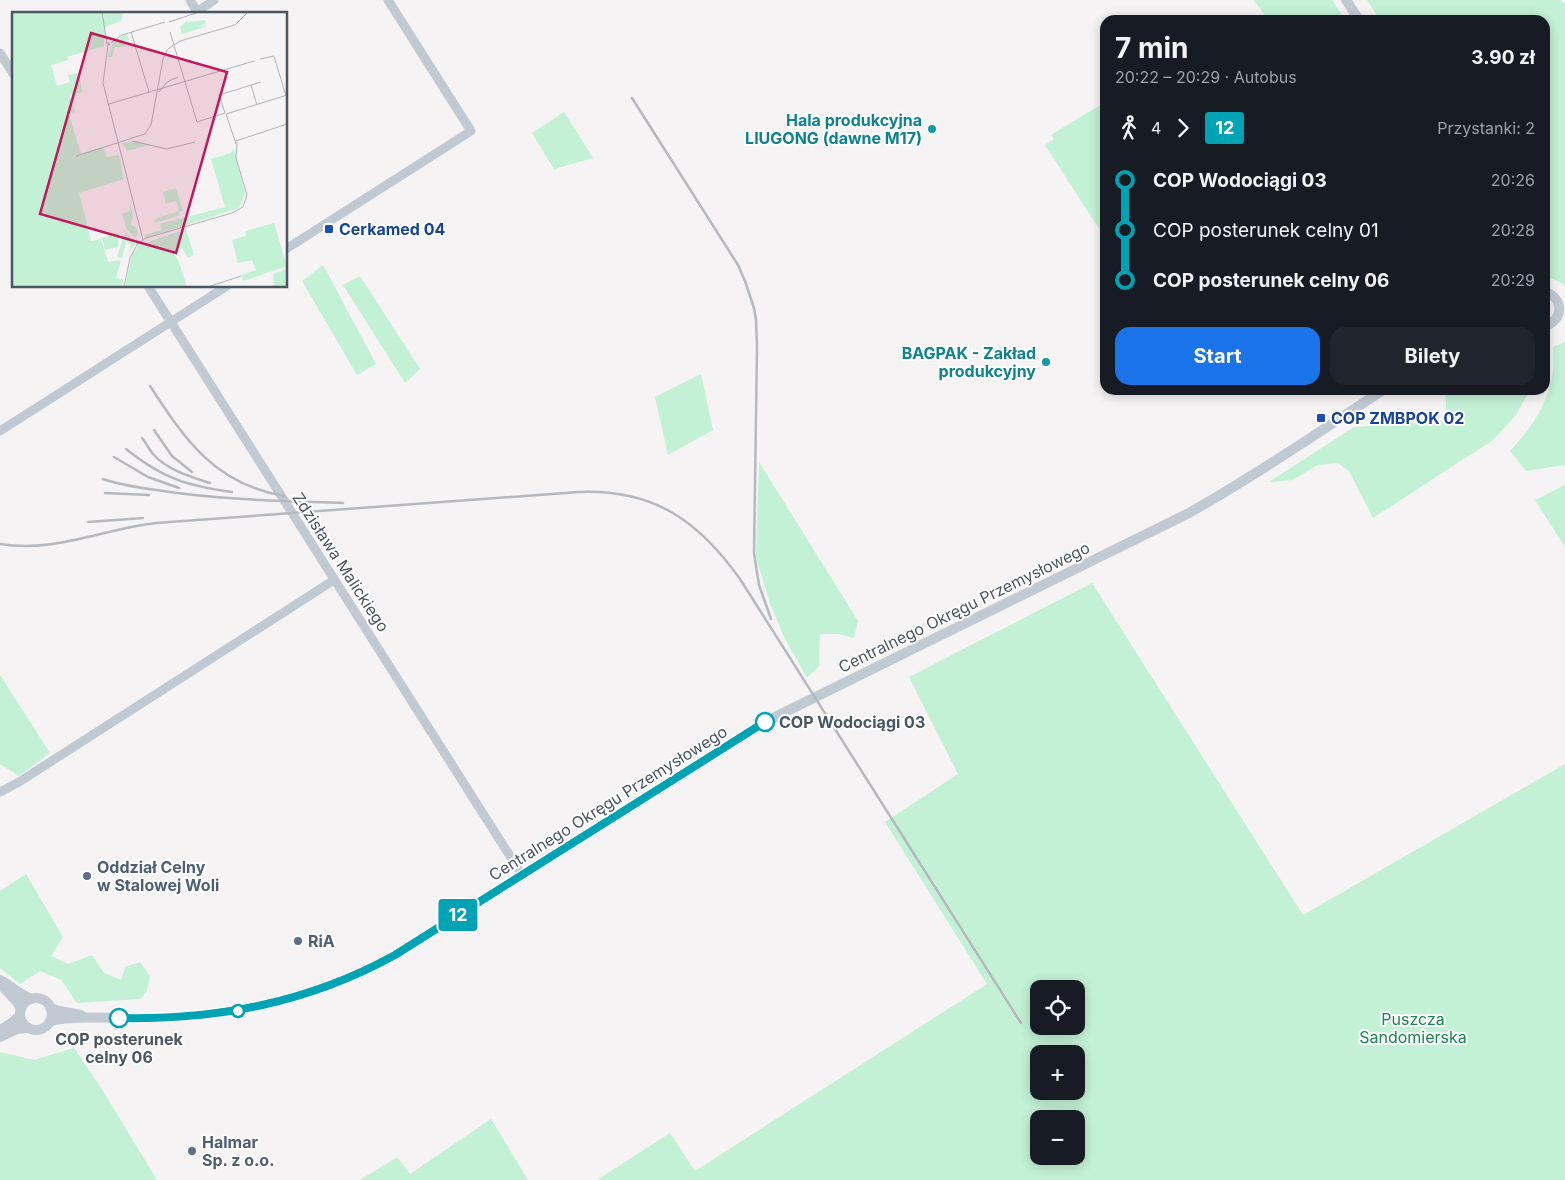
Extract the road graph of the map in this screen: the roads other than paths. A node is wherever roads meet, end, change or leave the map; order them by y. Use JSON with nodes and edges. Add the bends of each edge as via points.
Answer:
{"nodes":[{"id":1,"x":190,"y":0,"type":"edge"},
{"id":2,"x":214,"y":0,"type":"edge"},
{"id":3,"x":388,"y":0,"type":"edge"},
{"id":4,"x":1346,"y":0,"type":"edge"},
{"id":5,"x":1356,"y":15,"type":"edge"},
{"id":6,"x":0,"y":53,"type":"edge"},
{"id":7,"x":12,"y":72,"type":"edge"},
{"id":8,"x":288,"y":248,"type":"edge"},
{"id":9,"x":149,"y":288,"type":"edge"},
{"id":10,"x":224,"y":288,"type":"edge"},
{"id":11,"x":1550,"y":294,"type":"edge"},
{"id":12,"x":1561,"y":315,"type":"edge"},
{"id":13,"x":170,"y":322,"type":"junction"},
{"id":14,"x":1550,"y":324,"type":"edge"},
{"id":15,"x":1375,"y":395,"type":"edge"},
{"id":16,"x":0,"y":431,"type":"edge"},
{"id":17,"x":334,"y":580,"type":"junction"},
{"id":18,"x":0,"y":792,"type":"edge"},
{"id":19,"x":522,"y":875,"type":"junction"},
{"id":20,"x":0,"y":981,"type":"edge"},
{"id":21,"x":31,"y":999,"type":"junction"},
{"id":22,"x":50,"y":1008,"type":"junction"},
{"id":23,"x":20,"y":1012,"type":"junction"},
{"id":24,"x":90,"y":1017,"type":"junction"},
{"id":25,"x":50,"y":1022,"type":"junction"},
{"id":26,"x":28,"y":1028,"type":"junction"},
{"id":27,"x":0,"y":1030,"type":"edge"},
{"id":28,"x":0,"y":1036,"type":"edge"}],
"edges":[{"from":1,"to":2,"type":"street","via":[[197,12]]},
{"from":3,"to":8,"type":"street","via":[[471,132]]},
{"from":4,"to":5,"type":"street"},
{"from":6,"to":7,"type":"street"},
{"from":9,"to":13,"type":"street","name":"Zdzisława Malickiego"},
{"from":10,"to":13,"type":"street"},
{"from":11,"to":12,"type":"street","via":[[1556,299]]},
{"from":12,"to":14,"type":"street"},
{"from":13,"to":16,"type":"street"},
{"from":13,"to":17,"type":"street","name":"Zdzisława Malickiego"},
{"from":15,"to":19,"type":"street","name":"Centralnego Okręgu Przemysłowego","via":[[1237,486],[1189,513],[771,719]]},
{"from":17,"to":18,"type":"street"},
{"from":17,"to":19,"type":"street","name":"Zdzisława Malickiego"},
{"from":19,"to":24,"type":"street","name":"Centralnego Okręgu Przemysłowego","via":[[393,956],[342,981],[302,995],[256,1008],[214,1014],[142,1019]]},
{"from":20,"to":21,"type":"street"},
{"from":20,"to":23,"type":"street"},
{"from":21,"to":22,"type":"street","via":[[42,999]]},
{"from":21,"to":23,"type":"street","via":[[23,1004]]},
{"from":22,"to":24,"type":"street","name":"Centralnego Okręgu Przemysłowego"},
{"from":22,"to":25,"type":"street"},
{"from":23,"to":26,"type":"street","via":[[21,1020]]},
{"from":23,"to":27,"type":"street"},
{"from":24,"to":25,"type":"street","name":"Centralnego Okręgu Przemysłowego"},
{"from":25,"to":26,"type":"street","via":[[40,1030]]},
{"from":26,"to":28,"type":"street"}]}
